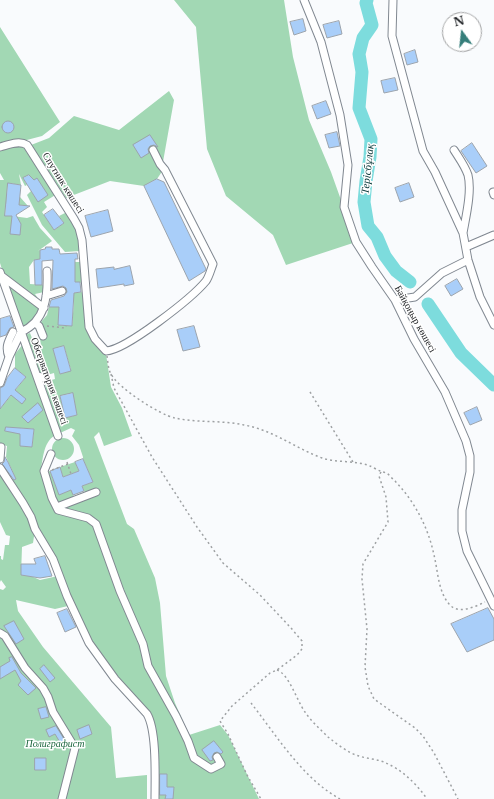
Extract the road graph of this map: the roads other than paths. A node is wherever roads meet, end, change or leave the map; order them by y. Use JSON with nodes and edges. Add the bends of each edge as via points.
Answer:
{"nodes":[{"id":1,"x":304,"y":0,"type":"edge"},
{"id":2,"x":393,"y":0,"type":"edge"},
{"id":3,"x":0,"y":147,"type":"edge"},
{"id":4,"x":153,"y":150,"type":"dead end"},
{"id":5,"x":454,"y":150,"type":"dead end"},
{"id":6,"x":494,"y":192,"type":"edge"},
{"id":7,"x":494,"y":195,"type":"edge"},
{"id":8,"x":463,"y":233,"type":"junction"},
{"id":9,"x":494,"y":235,"type":"edge"},
{"id":10,"x":466,"y":247,"type":"junction"},
{"id":11,"x":468,"y":260,"type":"junction"},
{"id":12,"x":47,"y":271,"type":"dead end"},
{"id":13,"x":2,"y":275,"type":"edge"},
{"id":14,"x":62,"y":290,"type":"dead end"},
{"id":15,"x":47,"y":294,"type":"junction"},
{"id":16,"x":395,"y":300,"type":"junction"},
{"id":17,"x":44,"y":308,"type":"junction"},
{"id":18,"x":37,"y":324,"type":"junction"},
{"id":19,"x":494,"y":325,"type":"edge"},
{"id":20,"x":13,"y":332,"type":"dead end"},
{"id":21,"x":21,"y":332,"type":"junction"},
{"id":22,"x":43,"y":336,"type":"dead end"},
{"id":23,"x":9,"y":357,"type":"junction"},
{"id":24,"x":37,"y":376,"type":"junction"},
{"id":25,"x":46,"y":378,"type":"dead end"},
{"id":26,"x":0,"y":383,"type":"edge"},
{"id":27,"x":58,"y":436,"type":"dead end"},
{"id":28,"x":1,"y":447,"type":"dead end"},
{"id":29,"x":51,"y":454,"type":"dead end"},
{"id":30,"x":0,"y":459,"type":"edge"},
{"id":31,"x":0,"y":468,"type":"edge"},
{"id":32,"x":96,"y":492,"type":"dead end"},
{"id":33,"x":57,"y":507,"type":"junction"},
{"id":34,"x":492,"y":603,"type":"edge"},
{"id":35,"x":0,"y":634,"type":"edge"},
{"id":36,"x":216,"y":757,"type":"dead end"},
{"id":37,"x":62,"y":799,"type":"edge"},
{"id":38,"x":155,"y":799,"type":"edge"}],
"edges":[{"from":1,"to":16,"type":"street","name":"Байқоңыр көшесі","via":[[321,42],[340,115],[348,165],[344,207],[356,242]]},
{"from":2,"to":8,"type":"street","via":[[392,36],[423,151]]},
{"from":3,"to":4,"type":"street","name":"Спутник көшесі","via":[[19,142],[27,145],[74,219],[82,240],[89,327],[95,339],[106,351],[118,348],[159,322],[207,280],[213,264]]},
{"from":5,"to":8,"type":"street","via":[[468,175],[469,190]]},
{"from":6,"to":7,"type":"street"},
{"from":8,"to":10,"type":"street"},
{"from":9,"to":10,"type":"street"},
{"from":10,"to":11,"type":"street"},
{"from":11,"to":16,"type":"street","via":[[442,273],[415,297]]},
{"from":11,"to":19,"type":"street","via":[[480,297]]},
{"from":12,"to":15,"type":"street","name":"Обсерватория көшесі"},
{"from":13,"to":17,"type":"street"},
{"from":13,"to":21,"type":"street","name":"Обсерватория көшесі"},
{"from":14,"to":15,"type":"street"},
{"from":15,"to":17,"type":"street","name":"Обсерватория көшесі"},
{"from":16,"to":34,"type":"street","name":"Байқоңыр көшесі","via":[[445,392],[466,441],[470,456],[470,472],[462,510],[462,531],[466,551]]},
{"from":17,"to":18,"type":"street","name":"Обсерватория көшесі"},
{"from":18,"to":21,"type":"street","name":"Обсерватория көшесі"},
{"from":18,"to":22,"type":"street"},
{"from":20,"to":23,"type":"street","via":[[6,350]]},
{"from":21,"to":23,"type":"street","name":"Обсерватория көшесі"},
{"from":21,"to":24,"type":"street","name":"Обсерватория көшесі"},
{"from":23,"to":26,"type":"street","name":"Обсерватория көшесі"},
{"from":24,"to":25,"type":"street"},
{"from":24,"to":27,"type":"street","name":"Обсерватория көшесі"},
{"from":28,"to":30,"type":"street"},
{"from":29,"to":33,"type":"street","via":[[44,471]]},
{"from":31,"to":38,"type":"street","via":[[23,503],[53,559],[89,643],[150,720],[155,759]]},
{"from":32,"to":33,"type":"street"},
{"from":33,"to":36,"type":"street","via":[[58,510],[88,518],[96,524],[120,591],[143,644],[148,666],[176,716],[194,758],[211,769],[221,764]]},
{"from":35,"to":37,"type":"street","via":[[5,636],[25,668],[43,688],[53,712],[75,748]]}]}
